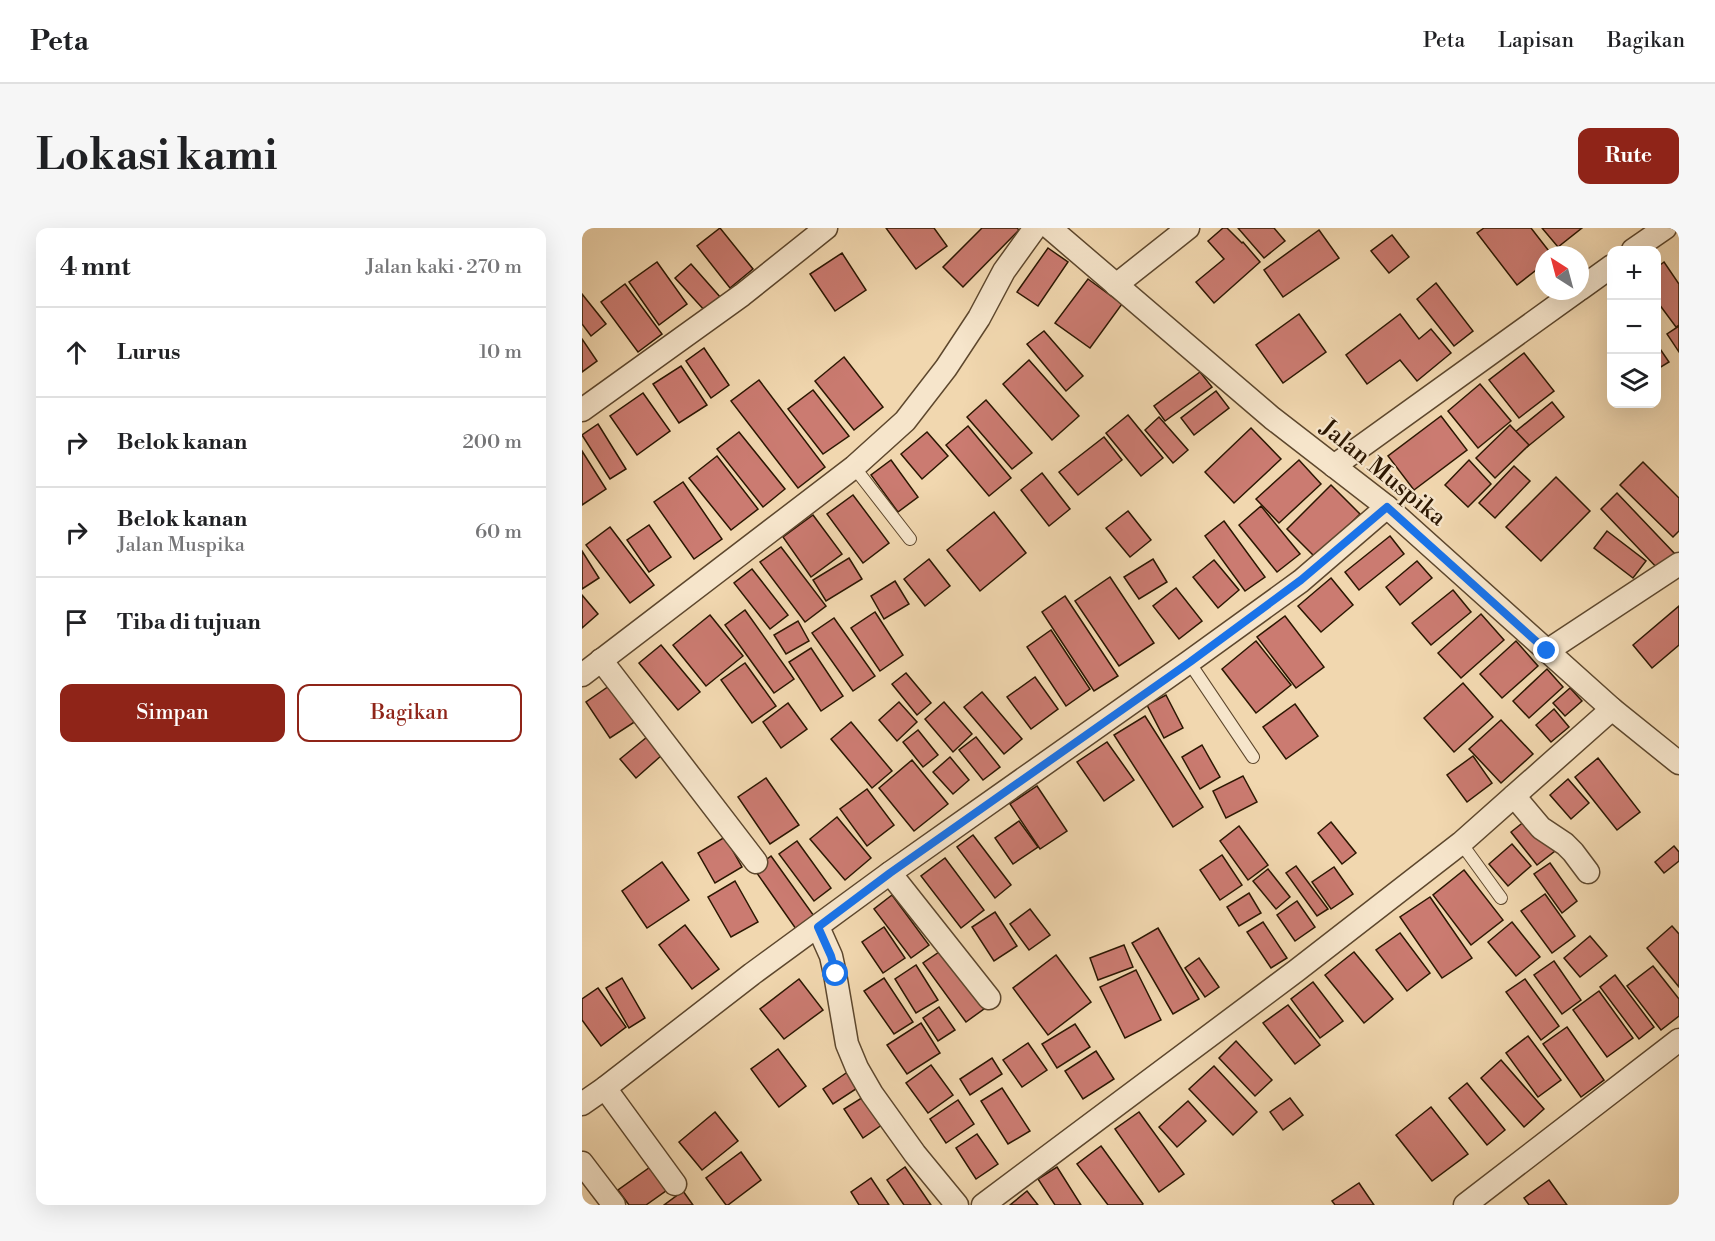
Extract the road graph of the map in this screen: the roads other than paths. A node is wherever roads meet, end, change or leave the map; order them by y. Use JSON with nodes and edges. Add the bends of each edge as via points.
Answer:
{"nodes":[{"id":1,"x":826,"y":228,"type":"edge"},
{"id":2,"x":1035,"y":228,"type":"edge"},
{"id":3,"x":1050,"y":228,"type":"edge"},
{"id":4,"x":1188,"y":228,"type":"edge"},
{"id":5,"x":1665,"y":228,"type":"edge"},
{"id":6,"x":1639,"y":246,"type":"edge"},
{"id":7,"x":1607,"y":269,"type":"edge"},
{"id":8,"x":1589,"y":282,"type":"edge"},
{"id":9,"x":1116,"y":285,"type":"junction"},
{"id":10,"x":1564,"y":300,"type":"edge"},
{"id":11,"x":582,"y":410,"type":"edge"},
{"id":12,"x":1334,"y":466,"type":"junction"},
{"id":13,"x":854,"y":467,"type":"junction"},
{"id":14,"x":1387,"y":507,"type":"junction"},
{"id":15,"x":910,"y":539,"type":"dead end"},
{"id":16,"x":1679,"y":564,"type":"edge"},
{"id":17,"x":1547,"y":651,"type":"junction"},
{"id":18,"x":601,"y":660,"type":"junction"},
{"id":19,"x":1190,"y":662,"type":"junction"},
{"id":20,"x":582,"y":675,"type":"edge"},
{"id":21,"x":1612,"y":709,"type":"junction"},
{"id":22,"x":1253,"y":758,"type":"dead end"},
{"id":23,"x":1679,"y":763,"type":"edge"},
{"id":24,"x":1514,"y":796,"type":"junction"},
{"id":25,"x":1461,"y":843,"type":"junction"},
{"id":26,"x":756,"y":862,"type":"dead end"},
{"id":27,"x":1588,"y":872,"type":"dead end"},
{"id":28,"x":890,"y":873,"type":"junction"},
{"id":29,"x":1501,"y":898,"type":"dead end"},
{"id":30,"x":818,"y":927,"type":"junction"},
{"id":31,"x":989,"y":998,"type":"dead end"},
{"id":32,"x":1679,"y":1040,"type":"edge"},
{"id":33,"x":605,"y":1089,"type":"junction"},
{"id":34,"x":582,"y":1104,"type":"edge"},
{"id":35,"x":582,"y":1163,"type":"edge"},
{"id":36,"x":675,"y":1184,"type":"dead end"},
{"id":37,"x":614,"y":1205,"type":"edge"},
{"id":38,"x":957,"y":1205,"type":"edge"},
{"id":39,"x":983,"y":1205,"type":"edge"},
{"id":40,"x":1465,"y":1205,"type":"edge"}],
"edges":[{"from":1,"to":11,"type":"street","via":[[742,295]]},
{"from":2,"to":13,"type":"street","via":[[928,392],[905,421]]},
{"from":3,"to":9,"type":"street","name":"Jalan Muspika"},
{"from":4,"to":9,"type":"street"},
{"from":5,"to":6,"type":"street"},
{"from":7,"to":8,"type":"street"},
{"from":9,"to":12,"type":"street","name":"Jalan Muspika"},
{"from":10,"to":12,"type":"street"},
{"from":12,"to":14,"type":"street","name":"Jalan Muspika"},
{"from":13,"to":15,"type":"lane"},
{"from":13,"to":18,"type":"street"},
{"from":14,"to":17,"type":"street","name":"Jalan Muspika"},
{"from":14,"to":19,"type":"street","via":[[1301,580]]},
{"from":16,"to":17,"type":"street"},
{"from":17,"to":21,"type":"street","name":"Jalan Muspika"},
{"from":18,"to":20,"type":"street"},
{"from":18,"to":26,"type":"street"},
{"from":19,"to":22,"type":"lane"},
{"from":19,"to":28,"type":"street"},
{"from":21,"to":23,"type":"street","name":"Jalan Muspika"},
{"from":21,"to":24,"type":"street"},
{"from":24,"to":25,"type":"street"},
{"from":24,"to":27,"type":"street","via":[[1541,828],[1565,844]]},
{"from":25,"to":29,"type":"lane"},
{"from":25,"to":39,"type":"street"},
{"from":28,"to":30,"type":"street"},
{"from":28,"to":31,"type":"street"},
{"from":30,"to":33,"type":"street"},
{"from":30,"to":38,"type":"street","via":[[836,974],[847,1044],[857,1068],[915,1155]]},
{"from":32,"to":40,"type":"street"},
{"from":33,"to":34,"type":"street"},
{"from":33,"to":36,"type":"street"},
{"from":35,"to":37,"type":"street"}]}
